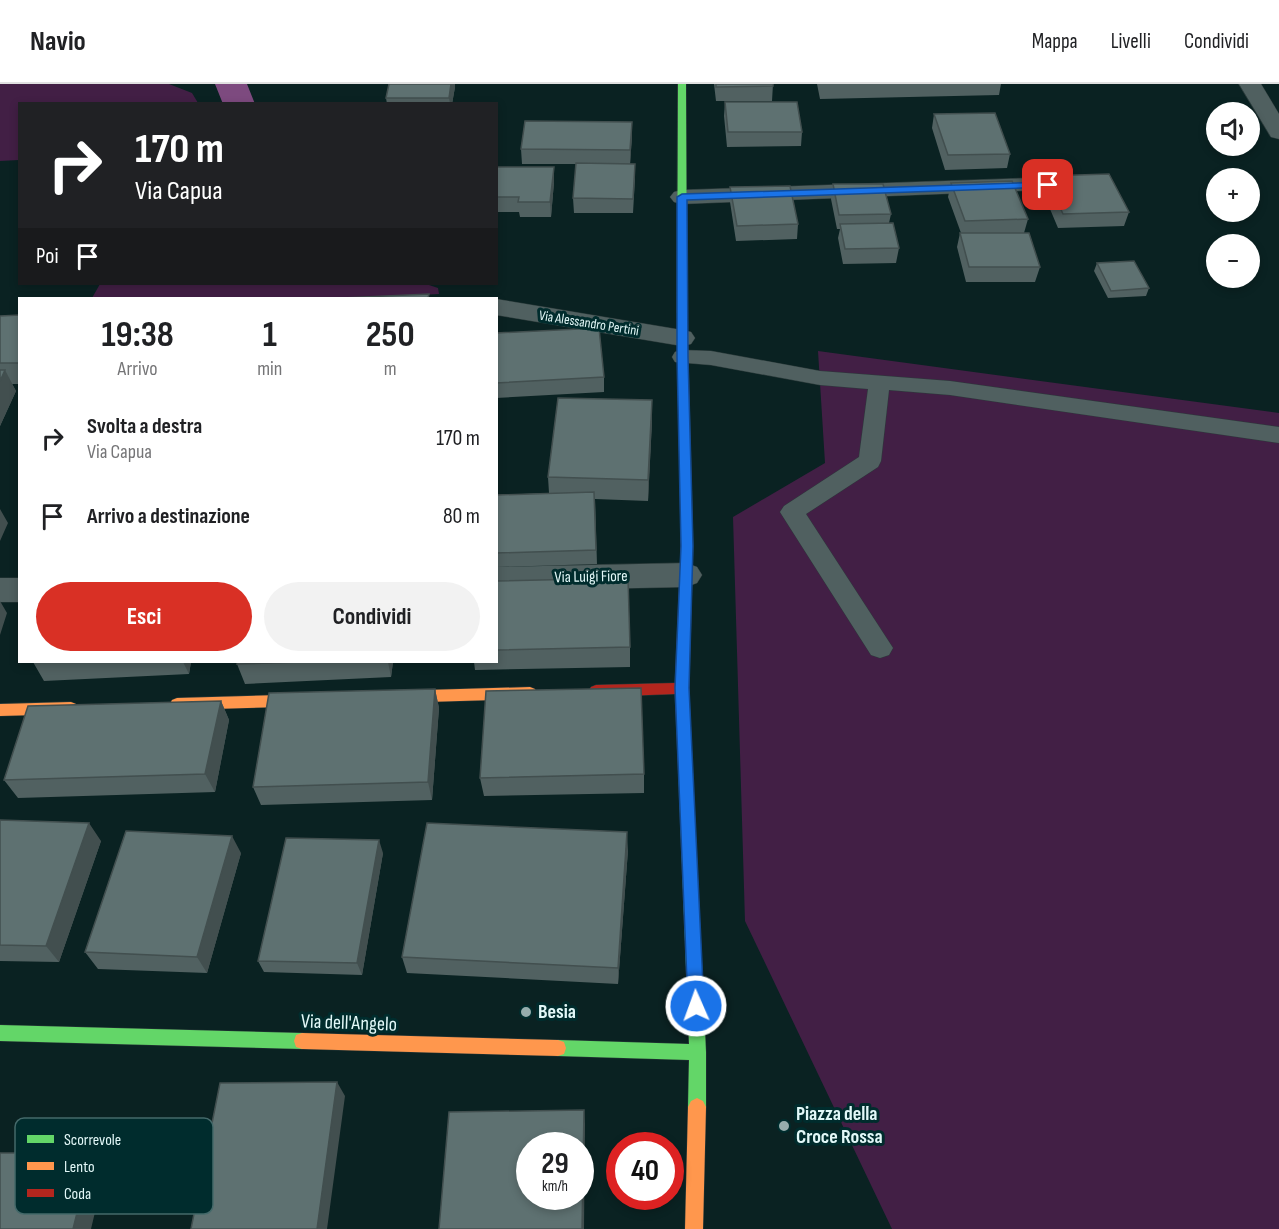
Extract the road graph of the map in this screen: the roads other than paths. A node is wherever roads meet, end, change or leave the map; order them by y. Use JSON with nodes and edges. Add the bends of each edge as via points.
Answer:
{"nodes":[{"id":1,"x":682,"y":84,"type":"edge"},
{"id":2,"x":1250,"y":84,"type":"edge"},
{"id":3,"x":1279,"y":132,"type":"edge"},
{"id":4,"x":1094,"y":183,"type":"edge"},
{"id":5,"x":682,"y":197,"type":"junction"},
{"id":6,"x":498,"y":308,"type":"edge"},
{"id":7,"x":682,"y":340,"type":"junction"},
{"id":8,"x":879,"y":382,"type":"junction"},
{"id":9,"x":1279,"y":435,"type":"edge"},
{"id":10,"x":686,"y":574,"type":"junction"},
{"id":11,"x":498,"y":579,"type":"edge"},
{"id":12,"x":0,"y":590,"type":"edge"},
{"id":13,"x":18,"y":590,"type":"edge"},
{"id":14,"x":880,"y":648,"type":"dead end"},
{"id":15,"x":682,"y":688,"type":"junction"},
{"id":16,"x":586,"y":691,"type":"edge"},
{"id":17,"x":550,"y":692,"type":"edge"},
{"id":18,"x":383,"y":698,"type":"edge"},
{"id":19,"x":323,"y":700,"type":"edge"},
{"id":20,"x":167,"y":705,"type":"edge"},
{"id":21,"x":84,"y":707,"type":"edge"},
{"id":22,"x":0,"y":710,"type":"edge"},
{"id":23,"x":0,"y":1033,"type":"edge"},
{"id":24,"x":698,"y":1052,"type":"junction"},
{"id":25,"x":694,"y":1229,"type":"edge"}],
"edges":[{"from":1,"to":5,"type":"street"},
{"from":2,"to":3,"type":"street"},
{"from":4,"to":5,"type":"street"},
{"from":5,"to":7,"type":"street"},
{"from":6,"to":7,"type":"street","name":"Via Alessandro Pertini"},
{"from":7,"to":8,"type":"lane","via":[[711,358],[820,378]]},
{"from":7,"to":10,"type":"street"},
{"from":8,"to":9,"type":"lane","via":[[950,388]]},
{"from":8,"to":14,"type":"lane","via":[[870,461],[792,512]]},
{"from":10,"to":11,"type":"street","name":"Via Luigi Fiore"},
{"from":10,"to":15,"type":"street"},
{"from":12,"to":13,"type":"street"},
{"from":15,"to":16,"type":"street"},
{"from":15,"to":24,"type":"street"},
{"from":17,"to":18,"type":"street"},
{"from":19,"to":20,"type":"street"},
{"from":21,"to":22,"type":"street"},
{"from":23,"to":24,"type":"street","name":"Via dell'Angelo"},
{"from":24,"to":25,"type":"street"}]}
